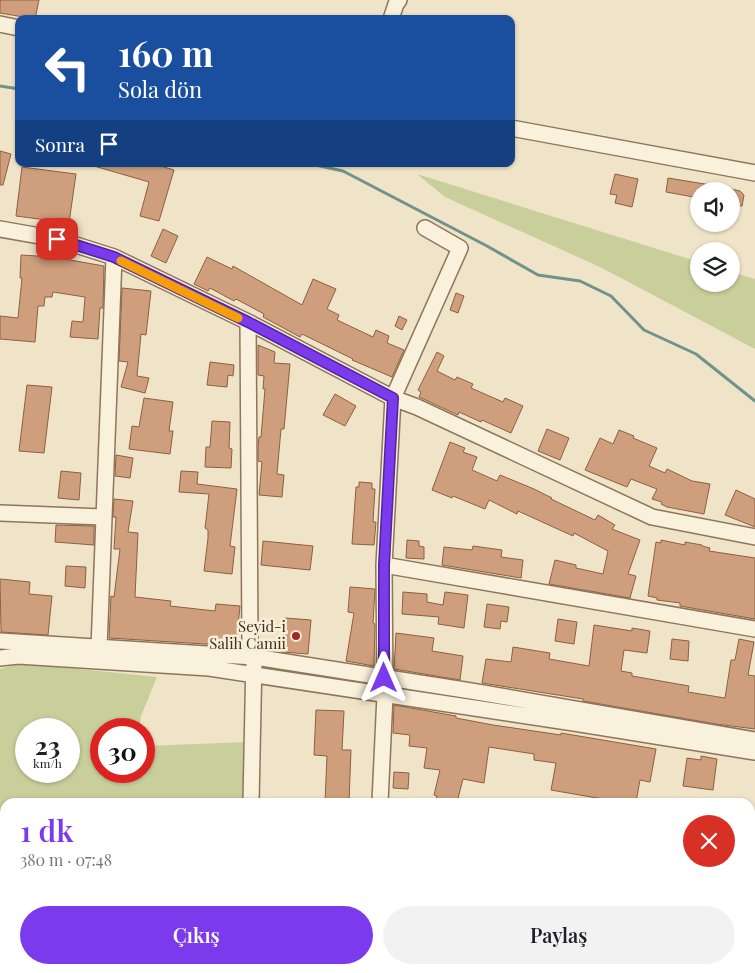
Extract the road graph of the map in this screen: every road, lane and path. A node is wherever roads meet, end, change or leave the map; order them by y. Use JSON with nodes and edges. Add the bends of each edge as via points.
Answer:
{"nodes":[{"id":1,"x":396,"y":1,"type":"edge"},
{"id":2,"x":392,"y":15,"type":"edge"},
{"id":3,"x":0,"y":24,"type":"edge"},
{"id":4,"x":15,"y":27,"type":"edge"},
{"id":5,"x":515,"y":129,"type":"edge"},
{"id":6,"x":755,"y":173,"type":"edge"},
{"id":7,"x":425,"y":228,"type":"dead end"},
{"id":8,"x":0,"y":229,"type":"edge"},
{"id":9,"x":114,"y":257,"type":"junction"},
{"id":10,"x":248,"y":322,"type":"junction"},
{"id":11,"x":393,"y":398,"type":"junction"},
{"id":12,"x":0,"y":513,"type":"edge"},
{"id":13,"x":103,"y":517,"type":"junction"},
{"id":14,"x":755,"y":537,"type":"edge"},
{"id":15,"x":384,"y":565,"type":"junction"},
{"id":16,"x":755,"y":629,"type":"edge"},
{"id":17,"x":0,"y":641,"type":"edge"},
{"id":18,"x":100,"y":655,"type":"junction"},
{"id":19,"x":0,"y":658,"type":"edge"},
{"id":20,"x":254,"y":658,"type":"junction"},
{"id":21,"x":253,"y":675,"type":"junction"},
{"id":22,"x":384,"y":678,"type":"junction"},
{"id":23,"x":385,"y":695,"type":"junction"},
{"id":24,"x":755,"y":740,"type":"edge"},
{"id":25,"x":755,"y":752,"type":"edge"},
{"id":26,"x":252,"y":798,"type":"edge"},
{"id":27,"x":380,"y":798,"type":"edge"}],
"edges":[{"from":1,"to":2,"type":"street"},
{"from":3,"to":4,"type":"street"},
{"from":5,"to":6,"type":"street"},
{"from":7,"to":11,"type":"street","via":[[460,248]]},
{"from":8,"to":9,"type":"street","via":[[57,239]]},
{"from":9,"to":10,"type":"street"},
{"from":9,"to":13,"type":"street"},
{"from":10,"to":11,"type":"street"},
{"from":10,"to":20,"type":"street","via":[[250,642]]},
{"from":11,"to":14,"type":"street","via":[[652,517]]},
{"from":11,"to":15,"type":"street"},
{"from":12,"to":13,"type":"street"},
{"from":13,"to":18,"type":"street"},
{"from":15,"to":16,"type":"street"},
{"from":15,"to":22,"type":"street"},
{"from":17,"to":18,"type":"street"},
{"from":18,"to":19,"type":"street"},
{"from":18,"to":20,"type":"street"},
{"from":18,"to":21,"type":"street"},
{"from":20,"to":21,"type":"street"},
{"from":20,"to":22,"type":"street"},
{"from":21,"to":23,"type":"street"},
{"from":21,"to":26,"type":"street"},
{"from":22,"to":23,"type":"street"},
{"from":22,"to":24,"type":"street"},
{"from":23,"to":25,"type":"street"},
{"from":23,"to":27,"type":"street"}]}
